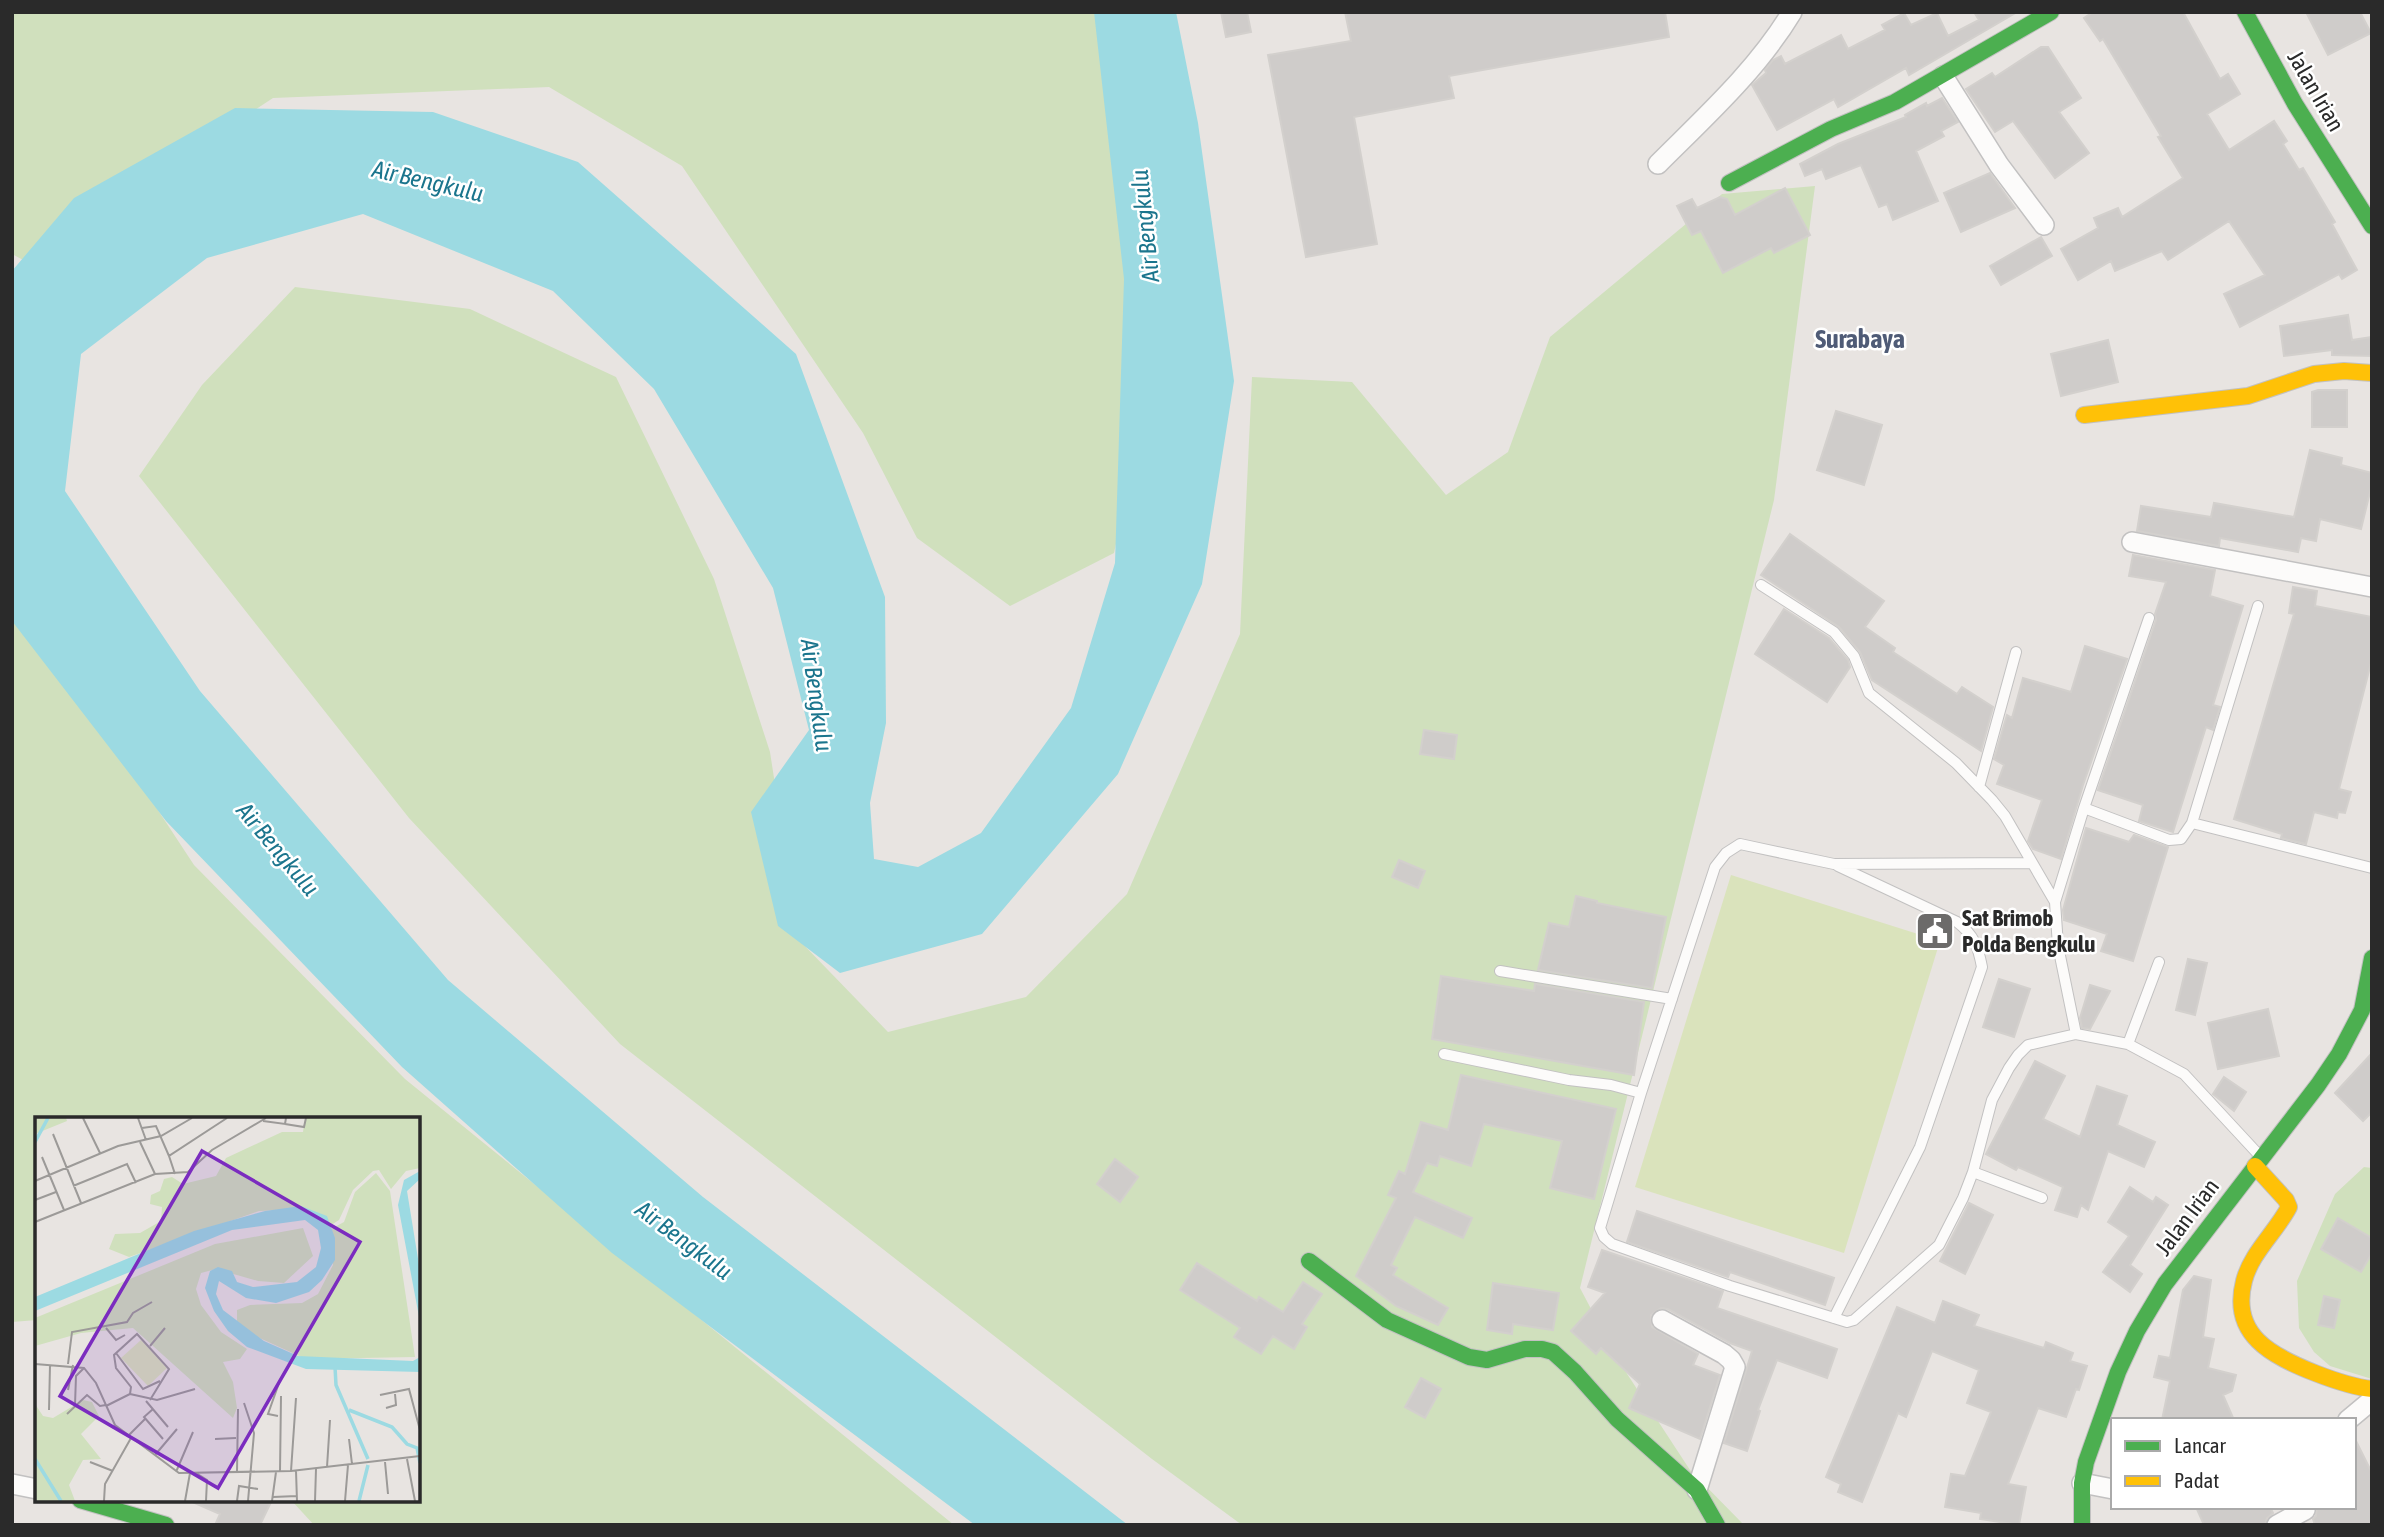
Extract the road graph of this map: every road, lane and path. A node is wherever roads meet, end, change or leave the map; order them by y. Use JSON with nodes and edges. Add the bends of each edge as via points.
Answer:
{"nodes":[{"id":1,"x":1792,"y":12,"type":"edge"},
{"id":2,"x":2051,"y":12,"type":"edge"},
{"id":3,"x":2245,"y":12,"type":"edge"},
{"id":4,"x":1943,"y":76,"type":"junction"},
{"id":5,"x":1658,"y":164,"type":"dead end"},
{"id":6,"x":1730,"y":183,"type":"dead end"},
{"id":7,"x":2045,"y":225,"type":"dead end"},
{"id":8,"x":2372,"y":226,"type":"edge"},
{"id":9,"x":2372,"y":373,"type":"edge"},
{"id":10,"x":2084,"y":415,"type":"dead end"},
{"id":11,"x":2132,"y":542,"type":"dead end"},
{"id":12,"x":1760,"y":584,"type":"dead end"},
{"id":13,"x":2372,"y":587,"type":"edge"},
{"id":14,"x":2258,"y":606,"type":"dead end"},
{"id":15,"x":2148,"y":618,"type":"dead end"},
{"id":16,"x":2016,"y":652,"type":"dead end"},
{"id":17,"x":1979,"y":787,"type":"junction"},
{"id":18,"x":2084,"y":808,"type":"junction"},
{"id":19,"x":2192,"y":823,"type":"junction"},
{"id":20,"x":2031,"y":863,"type":"junction"},
{"id":21,"x":1834,"y":864,"type":"junction"},
{"id":22,"x":2372,"y":868,"type":"edge"},
{"id":23,"x":2055,"y":902,"type":"junction"},
{"id":24,"x":2372,"y":958,"type":"edge"},
{"id":25,"x":2159,"y":962,"type":"dead end"},
{"id":26,"x":1500,"y":971,"type":"dead end"},
{"id":27,"x":1672,"y":999,"type":"junction"},
{"id":28,"x":2367,"y":1013,"type":"edge"},
{"id":29,"x":2077,"y":1034,"type":"junction"},
{"id":30,"x":2128,"y":1044,"type":"junction"},
{"id":31,"x":1444,"y":1054,"type":"dead end"},
{"id":32,"x":1641,"y":1093,"type":"junction"},
{"id":33,"x":2258,"y":1162,"type":"junction"},
{"id":34,"x":1973,"y":1172,"type":"junction"},
{"id":35,"x":2042,"y":1198,"type":"dead end"},
{"id":36,"x":1309,"y":1261,"type":"dead end"},
{"id":37,"x":1834,"y":1318,"type":"junction"},
{"id":38,"x":1662,"y":1320,"type":"dead end"},
{"id":39,"x":2372,"y":1389,"type":"edge"},
{"id":40,"x":2372,"y":1400,"type":"edge"},
{"id":41,"x":2350,"y":1418,"type":"edge"},
{"id":42,"x":2082,"y":1483,"type":"junction"},
{"id":43,"x":12,"y":1484,"type":"edge"},
{"id":44,"x":35,"y":1489,"type":"edge"},
{"id":45,"x":2111,"y":1489,"type":"edge"},
{"id":46,"x":1697,"y":1490,"type":"junction"},
{"id":47,"x":87,"y":1502,"type":"edge"},
{"id":48,"x":2305,"y":1510,"type":"dead end"},
{"id":49,"x":166,"y":1525,"type":"edge"},
{"id":50,"x":1717,"y":1525,"type":"edge"},
{"id":51,"x":2082,"y":1525,"type":"edge"},
{"id":52,"x":2277,"y":1525,"type":"edge"}],
"edges":[{"from":1,"to":5,"type":"street","via":[[1779,35],[1736,85]]},
{"from":2,"to":4,"type":"street"},
{"from":3,"to":8,"type":"street","name":"Jalan Irian","via":[[2295,104]]},
{"from":4,"to":6,"type":"street"},
{"from":4,"to":7,"type":"street","via":[[1999,165]]},
{"from":9,"to":10,"type":"street","via":[[2314,374],[2249,396]]},
{"from":11,"to":13,"type":"street"},
{"from":12,"to":17,"type":"lane","via":[[1834,632],[1854,656],[1869,693]]},
{"from":14,"to":19,"type":"lane"},
{"from":15,"to":18,"type":"lane"},
{"from":16,"to":17,"type":"lane"},
{"from":17,"to":20,"type":"lane","via":[[2005,816]]},
{"from":18,"to":19,"type":"lane","via":[[2169,840],[2181,839]]},
{"from":18,"to":23,"type":"lane"},
{"from":19,"to":22,"type":"lane"},
{"from":20,"to":21,"type":"lane"},
{"from":20,"to":23,"type":"lane"},
{"from":21,"to":27,"type":"lane","via":[[1740,844],[1726,853],[1715,867]]},
{"from":21,"to":37,"type":"lane","via":[[1957,922],[1977,944],[1982,967],[1920,1147]]},
{"from":23,"to":29,"type":"lane","via":[[2058,946]]},
{"from":24,"to":28,"type":"street","name":"Jalan Irian"},
{"from":25,"to":30,"type":"lane"},
{"from":26,"to":27,"type":"lane"},
{"from":27,"to":32,"type":"lane"},
{"from":28,"to":33,"type":"street","name":"Jalan Irian"},
{"from":29,"to":30,"type":"lane"},
{"from":29,"to":34,"type":"lane","via":[[2028,1045],[2018,1055],[1992,1100]]},
{"from":30,"to":33,"type":"lane","via":[[2184,1074]]},
{"from":31,"to":32,"type":"lane"},
{"from":32,"to":37,"type":"lane","via":[[1600,1228],[1604,1237],[1612,1244],[1730,1286]]},
{"from":33,"to":39,"type":"street","via":[[2290,1207],[2253,1260],[2244,1282],[2244,1320],[2259,1344],[2285,1362],[2356,1388]]},
{"from":33,"to":42,"type":"street","name":"Jalan Irian","via":[[2165,1284],[2137,1331],[2118,1372]]},
{"from":34,"to":35,"type":"lane"},
{"from":34,"to":37,"type":"lane","via":[[1939,1245],[1854,1320]]},
{"from":36,"to":46,"type":"street","via":[[1387,1320],[1469,1357],[1487,1360],[1525,1349],[1553,1352],[1617,1419]]},
{"from":38,"to":46,"type":"street","via":[[1724,1354],[1735,1367]]},
{"from":40,"to":41,"type":"street"},
{"from":42,"to":45,"type":"street"},
{"from":42,"to":51,"type":"street","name":"Jalan Irian"},
{"from":43,"to":44,"type":"street"},
{"from":46,"to":50,"type":"street"},
{"from":47,"to":49,"type":"street"},
{"from":48,"to":52,"type":"street"}]}
